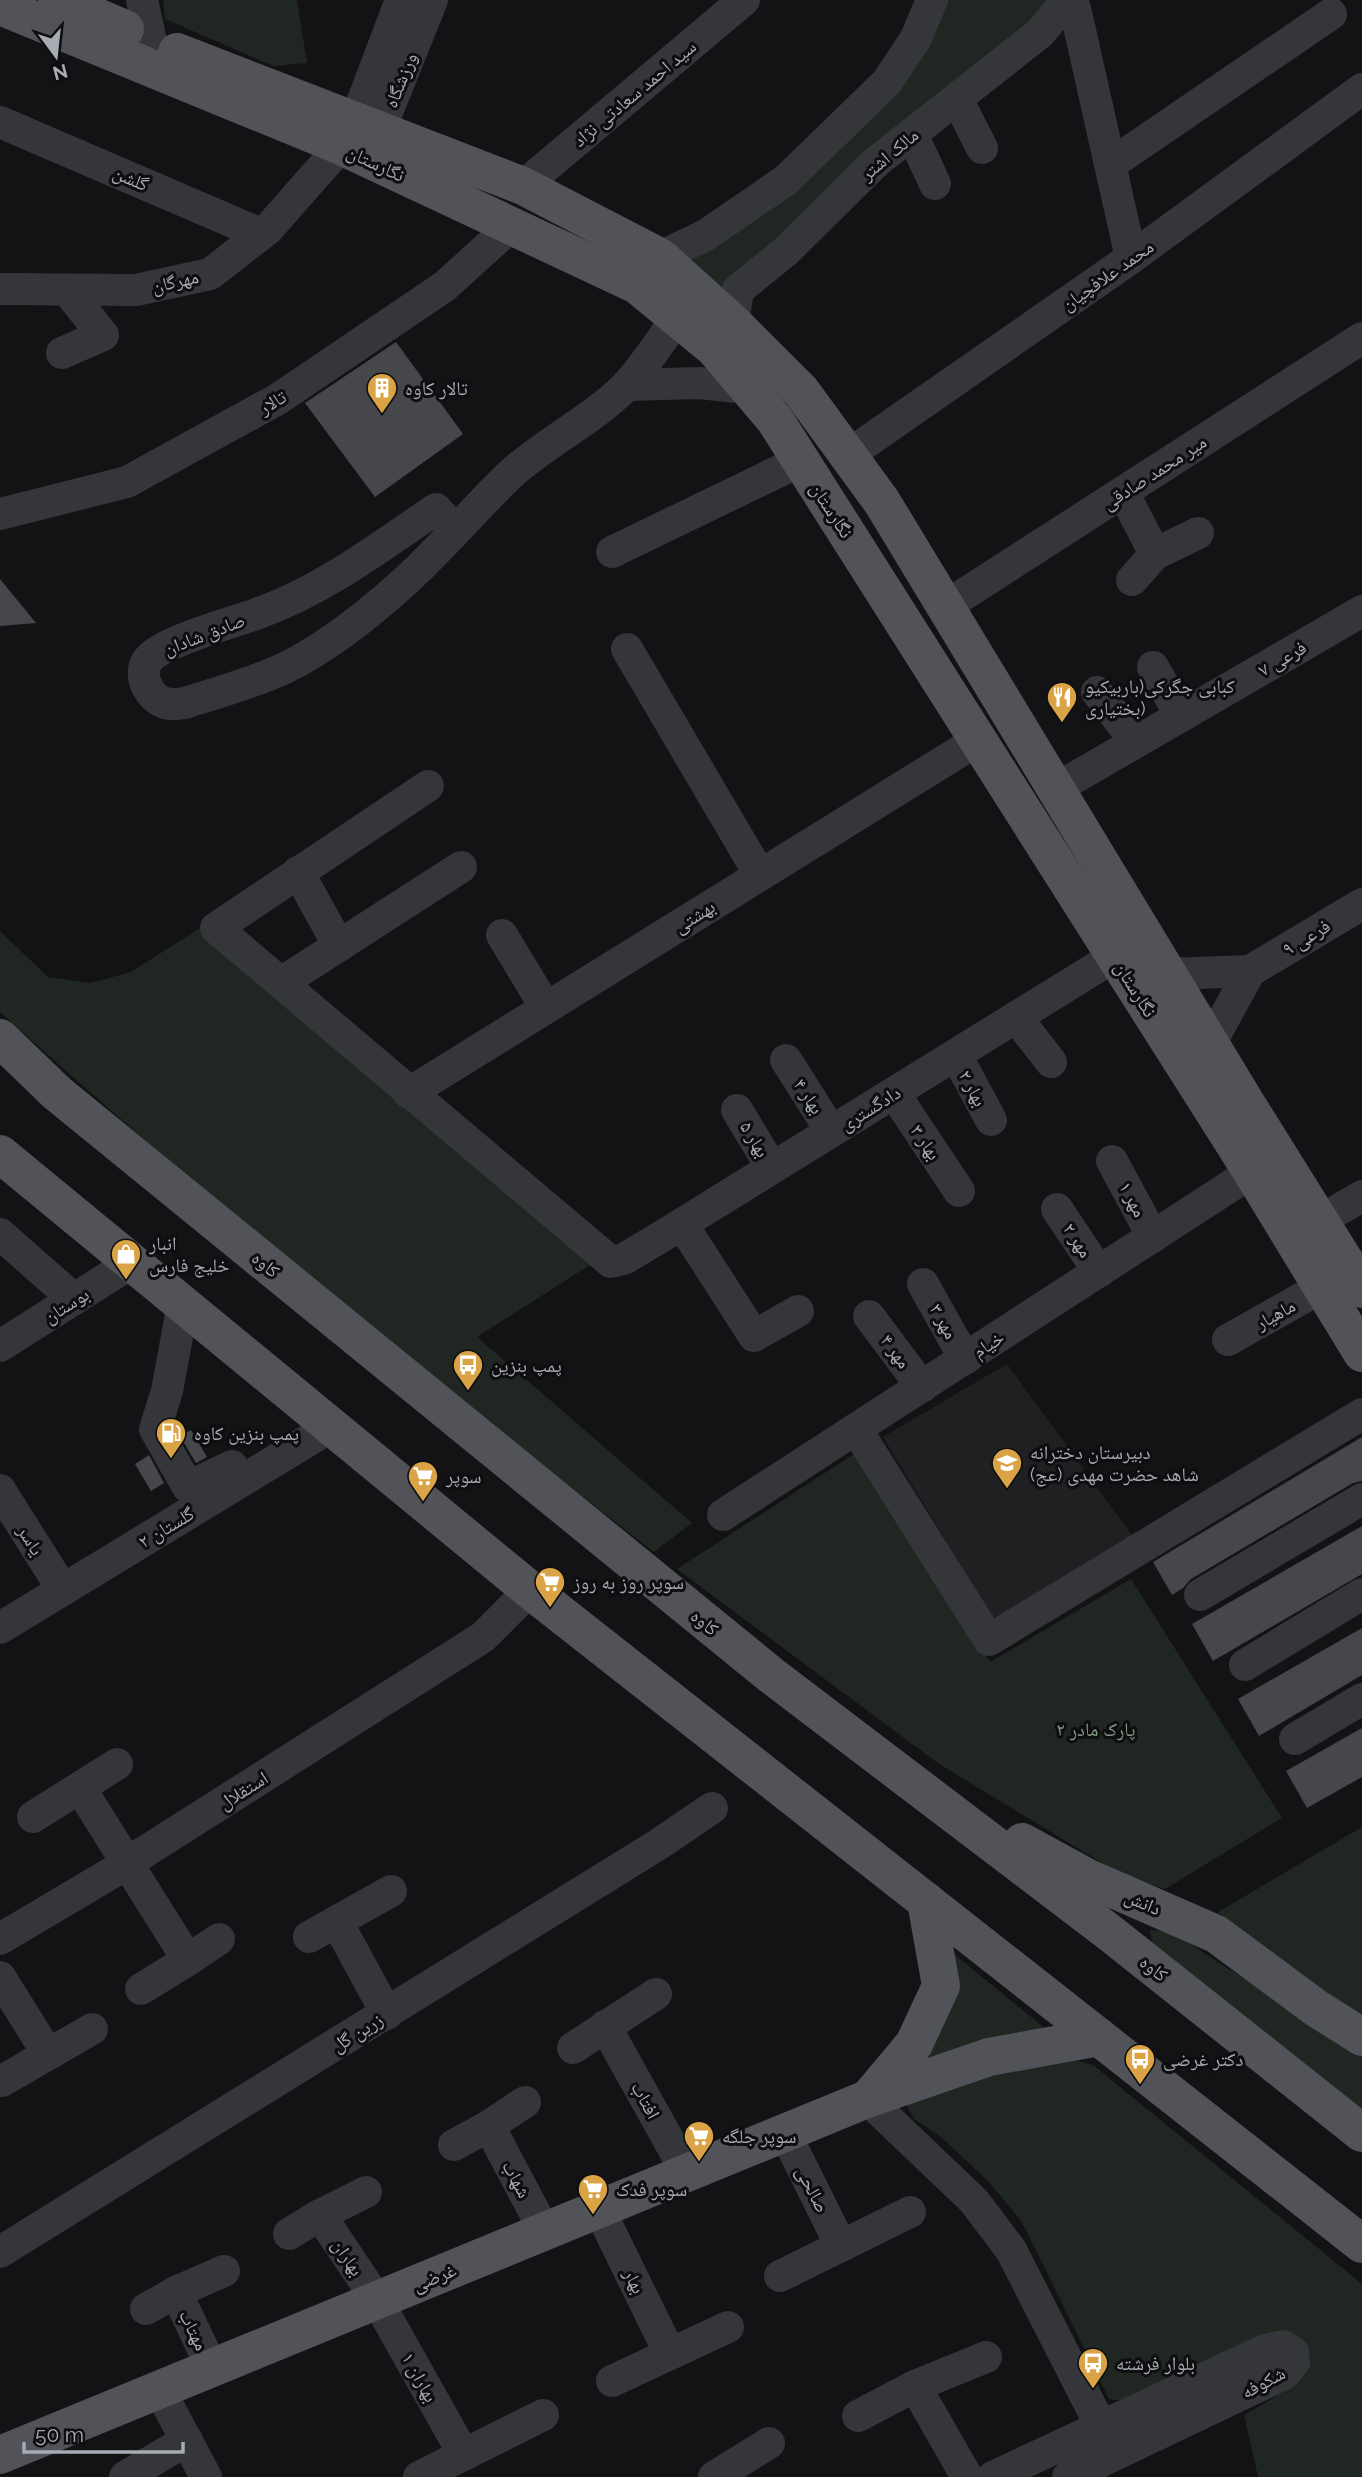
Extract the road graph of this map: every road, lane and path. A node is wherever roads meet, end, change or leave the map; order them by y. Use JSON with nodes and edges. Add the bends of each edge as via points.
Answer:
{"nodes":[{"id":1,"x":57,"y":0,"type":"edge"},
{"id":2,"x":142,"y":0,"type":"edge"},
{"id":3,"x":744,"y":0,"type":"edge"},
{"id":4,"x":932,"y":0,"type":"edge"},
{"id":5,"x":426,"y":2,"type":"edge"},
{"id":6,"x":1077,"y":3,"type":"edge"},
{"id":7,"x":0,"y":6,"type":"edge"},
{"id":8,"x":96,"y":9,"type":"edge"},
{"id":9,"x":1331,"y":14,"type":"dead end"},
{"id":10,"x":151,"y":41,"type":"junction"},
{"id":11,"x":1362,"y":89,"type":"edge"},
{"id":12,"x":957,"y":99,"type":"junction"},
{"id":13,"x":0,"y":122,"type":"edge"},
{"id":14,"x":912,"y":134,"type":"junction"},
{"id":15,"x":361,"y":139,"type":"junction"},
{"id":16,"x":982,"y":148,"type":"dead end"},
{"id":17,"x":1111,"y":164,"type":"junction"},
{"id":18,"x":935,"y":184,"type":"dead end"},
{"id":19,"x":523,"y":186,"type":"junction"},
{"id":20,"x":510,"y":226,"type":"junction"},
{"id":21,"x":261,"y":233,"type":"junction"},
{"id":22,"x":660,"y":257,"type":"junction"},
{"id":23,"x":1132,"y":258,"type":"junction"},
{"id":24,"x":1,"y":290,"type":"edge"},
{"id":25,"x":67,"y":290,"type":"junction"},
{"id":26,"x":677,"y":318,"type":"junction"},
{"id":27,"x":733,"y":323,"type":"junction"},
{"id":28,"x":1362,"y":338,"type":"edge"},
{"id":29,"x":62,"y":354,"type":"dead end"},
{"id":30,"x":627,"y":385,"type":"junction"},
{"id":31,"x":747,"y":388,"type":"junction"},
{"id":32,"x":848,"y":455,"type":"junction"},
{"id":33,"x":800,"y":461,"type":"junction"},
{"id":34,"x":1123,"y":492,"type":"junction"},
{"id":35,"x":0,"y":514,"type":"edge"},
{"id":36,"x":455,"y":530,"type":"junction"},
{"id":37,"x":899,"y":530,"type":"junction"},
{"id":38,"x":1198,"y":533,"type":"dead end"},
{"id":39,"x":612,"y":551,"type":"dead end"},
{"id":40,"x":858,"y":551,"type":"junction"},
{"id":41,"x":1156,"y":554,"type":"junction"},
{"id":42,"x":1132,"y":580,"type":"dead end"},
{"id":43,"x":946,"y":606,"type":"junction"},
{"id":44,"x":1362,"y":611,"type":"edge"},
{"id":45,"x":627,"y":649,"type":"dead end"},
{"id":46,"x":1153,"y":667,"type":"dead end"},
{"id":47,"x":1097,"y":692,"type":"dead end"},
{"id":48,"x":1181,"y":716,"type":"junction"},
{"id":49,"x":978,"y":740,"type":"junction"},
{"id":50,"x":1136,"y":742,"type":"junction"},
{"id":51,"x":428,"y":786,"type":"dead end"},
{"id":52,"x":1057,"y":788,"type":"junction"},
{"id":53,"x":461,"y":867,"type":"dead end"},
{"id":54,"x":298,"y":872,"type":"junction"},
{"id":55,"x":760,"y":875,"type":"junction"},
{"id":56,"x":1362,"y":904,"type":"edge"},
{"id":57,"x":502,"y":934,"type":"dead end"},
{"id":58,"x":339,"y":946,"type":"junction"},
{"id":59,"x":1115,"y":956,"type":"junction"},
{"id":60,"x":1250,"y":971,"type":"junction"},
{"id":61,"x":1168,"y":974,"type":"junction"},
{"id":62,"x":281,"y":983,"type":"junction"},
{"id":63,"x":546,"y":1008,"type":"junction"},
{"id":64,"x":1016,"y":1017,"type":"junction"},
{"id":65,"x":0,"y":1038,"type":"edge"},
{"id":66,"x":1210,"y":1044,"type":"junction"},
{"id":67,"x":956,"y":1055,"type":"junction"},
{"id":68,"x":786,"y":1060,"type":"dead end"},
{"id":69,"x":1051,"y":1062,"type":"dead end"},
{"id":70,"x":409,"y":1093,"type":"junction"},
{"id":71,"x":894,"y":1093,"type":"junction"},
{"id":72,"x":737,"y":1110,"type":"dead end"},
{"id":73,"x":991,"y":1121,"type":"dead end"},
{"id":74,"x":831,"y":1132,"type":"junction"},
{"id":75,"x":0,"y":1154,"type":"edge"},
{"id":76,"x":1112,"y":1161,"type":"dead end"},
{"id":77,"x":772,"y":1168,"type":"junction"},
{"id":78,"x":1252,"y":1172,"type":"junction"},
{"id":79,"x":959,"y":1191,"type":"dead end"},
{"id":80,"x":1362,"y":1196,"type":"edge"},
{"id":81,"x":1057,"y":1209,"type":"dead end"},
{"id":82,"x":1319,"y":1221,"type":"junction"},
{"id":83,"x":682,"y":1224,"type":"junction"},
{"id":84,"x":0,"y":1234,"type":"edge"},
{"id":85,"x":1153,"y":1237,"type":"junction"},
{"id":86,"x":131,"y":1263,"type":"junction"},
{"id":87,"x":1099,"y":1272,"type":"junction"},
{"id":88,"x":923,"y":1284,"type":"dead end"},
{"id":89,"x":1346,"y":1284,"type":"edge"},
{"id":90,"x":74,"y":1299,"type":"junction"},
{"id":91,"x":183,"y":1304,"type":"junction"},
{"id":92,"x":798,"y":1311,"type":"dead end"},
{"id":93,"x":869,"y":1316,"type":"dead end"},
{"id":94,"x":1358,"y":1333,"type":"edge"},
{"id":95,"x":1228,"y":1340,"type":"dead end"},
{"id":96,"x":0,"y":1346,"type":"edge"},
{"id":97,"x":965,"y":1359,"type":"junction"},
{"id":98,"x":922,"y":1387,"type":"junction"},
{"id":99,"x":1362,"y":1414,"type":"edge"},
{"id":100,"x":332,"y":1426,"type":"junction"},
{"id":101,"x":856,"y":1429,"type":"junction"},
{"id":102,"x":278,"y":1459,"type":"junction"},
{"id":103,"x":0,"y":1490,"type":"edge"},
{"id":104,"x":1362,"y":1499,"type":"edge"},
{"id":105,"x":723,"y":1515,"type":"dead end"},
{"id":106,"x":63,"y":1590,"type":"junction"},
{"id":107,"x":530,"y":1590,"type":"junction"},
{"id":108,"x":1362,"y":1594,"type":"edge"},
{"id":109,"x":1200,"y":1595,"type":"dead end"},
{"id":110,"x":0,"y":1628,"type":"edge"},
{"id":111,"x":1245,"y":1665,"type":"dead end"},
{"id":112,"x":1362,"y":1699,"type":"edge"},
{"id":113,"x":1295,"y":1739,"type":"dead end"},
{"id":114,"x":117,"y":1764,"type":"dead end"},
{"id":115,"x":914,"y":1783,"type":"junction"},
{"id":116,"x":80,"y":1788,"type":"junction"},
{"id":117,"x":712,"y":1808,"type":"dead end"},
{"id":118,"x":33,"y":1817,"type":"dead end"},
{"id":119,"x":127,"y":1863,"type":"junction"},
{"id":120,"x":391,"y":1891,"type":"dead end"},
{"id":121,"x":926,"y":1901,"type":"junction"},
{"id":122,"x":337,"y":1922,"type":"junction"},
{"id":123,"x":309,"y":1937,"type":"dead end"},
{"id":124,"x":0,"y":1939,"type":"edge"},
{"id":125,"x":219,"y":1939,"type":"dead end"},
{"id":126,"x":188,"y":1960,"type":"junction"},
{"id":127,"x":0,"y":1977,"type":"edge"},
{"id":128,"x":141,"y":1989,"type":"dead end"},
{"id":129,"x":656,"y":1994,"type":"dead end"},
{"id":130,"x":387,"y":2014,"type":"junction"},
{"id":131,"x":604,"y":2026,"type":"junction"},
{"id":132,"x":92,"y":2029,"type":"dead end"},
{"id":133,"x":1099,"y":2037,"type":"junction"},
{"id":134,"x":1362,"y":2037,"type":"edge"},
{"id":135,"x":573,"y":2048,"type":"dead end"},
{"id":136,"x":48,"y":2054,"type":"junction"},
{"id":137,"x":2,"y":2081,"type":"dead end"},
{"id":138,"x":867,"y":2099,"type":"junction"},
{"id":139,"x":525,"y":2102,"type":"dead end"},
{"id":140,"x":489,"y":2126,"type":"junction"},
{"id":141,"x":785,"y":2133,"type":"junction"},
{"id":142,"x":1362,"y":2133,"type":"edge"},
{"id":143,"x":454,"y":2146,"type":"dead end"},
{"id":144,"x":687,"y":2173,"type":"junction"},
{"id":145,"x":366,"y":2192,"type":"dead end"},
{"id":146,"x":599,"y":2209,"type":"junction"},
{"id":147,"x":909,"y":2212,"type":"dead end"},
{"id":148,"x":320,"y":2215,"type":"junction"},
{"id":149,"x":545,"y":2232,"type":"junction"},
{"id":150,"x":289,"y":2234,"type":"dead end"},
{"id":151,"x":1362,"y":2244,"type":"edge"},
{"id":152,"x":841,"y":2246,"type":"junction"},
{"id":153,"x":0,"y":2252,"type":"edge"},
{"id":154,"x":224,"y":2271,"type":"dead end"},
{"id":155,"x":780,"y":2276,"type":"dead end"},
{"id":156,"x":176,"y":2292,"type":"junction"},
{"id":157,"x":377,"y":2300,"type":"junction"},
{"id":158,"x":146,"y":2309,"type":"dead end"},
{"id":159,"x":728,"y":2327,"type":"dead end"},
{"id":160,"x":670,"y":2354,"type":"junction"},
{"id":161,"x":986,"y":2357,"type":"dead end"},
{"id":162,"x":212,"y":2368,"type":"junction"},
{"id":163,"x":612,"y":2381,"type":"dead end"},
{"id":164,"x":915,"y":2386,"type":"junction"},
{"id":165,"x":159,"y":2389,"type":"junction"},
{"id":166,"x":543,"y":2415,"type":"dead end"},
{"id":167,"x":858,"y":2416,"type":"dead end"},
{"id":168,"x":187,"y":2440,"type":"junction"},
{"id":169,"x":1108,"y":2441,"type":"junction"},
{"id":170,"x":769,"y":2443,"type":"dead end"},
{"id":171,"x":0,"y":2455,"type":"edge"},
{"id":172,"x":464,"y":2455,"type":"junction"},
{"id":173,"x":718,"y":2476,"type":"edge"},
{"id":174,"x":125,"y":2477,"type":"edge"},
{"id":175,"x":206,"y":2477,"type":"edge"},
{"id":176,"x":419,"y":2477,"type":"edge"},
{"id":177,"x":967,"y":2477,"type":"edge"},
{"id":178,"x":993,"y":2477,"type":"edge"},
{"id":179,"x":1068,"y":2477,"type":"edge"}],
"edges":[{"from":1,"to":8,"type":"main road","name":"نگارستان"},
{"from":2,"to":10,"type":"street"},
{"from":3,"to":19,"type":"street","name":"سید احمد سعادتی نژاد"},
{"from":4,"to":22,"type":"street","via":[[916,38],[887,82],[786,180],[706,236]]},
{"from":5,"to":15,"type":"street","name":"ورزشگاه"},
{"from":6,"to":12,"type":"street","name":"مالک اشتر"},
{"from":6,"to":17,"type":"street"},
{"from":7,"to":15,"type":"main road","name":"نگارستان"},
{"from":8,"to":10,"type":"main road","name":"نگارستان"},
{"from":9,"to":17,"type":"street"},
{"from":10,"to":15,"type":"main road","name":"نگارستان"},
{"from":11,"to":23,"type":"street","name":"محمد علافچیان"},
{"from":12,"to":14,"type":"street","name":"مالک اشتر"},
{"from":12,"to":16,"type":"street"},
{"from":13,"to":21,"type":"street","name":"گلشن"},
{"from":14,"to":18,"type":"street"},
{"from":14,"to":27,"type":"street","name":"مالک اشتر","via":[[738,290]]},
{"from":15,"to":19,"type":"main road","name":"نگارستان"},
{"from":15,"to":20,"type":"main road","name":"نگارستان"},
{"from":15,"to":21,"type":"street","name":"مهرگان"},
{"from":17,"to":23,"type":"street"},
{"from":19,"to":22,"type":"main road","name":"نگارستان"},
{"from":20,"to":26,"type":"main road","name":"نگارستان","via":[[637,285]]},
{"from":20,"to":35,"type":"street","name":"تالار","via":[[444,286],[278,399],[127,482]]},
{"from":21,"to":25,"type":"street","name":"مهرگان","via":[[209,274],[136,290]]},
{"from":22,"to":27,"type":"main road","name":"نگارستان"},
{"from":23,"to":32,"type":"street","name":"محمد علافچیان"},
{"from":24,"to":25,"type":"street","name":"مهرگان"},
{"from":25,"to":29,"type":"street","via":[[103,335]]},
{"from":26,"to":30,"type":"street","name":"صادق شادان"},
{"from":26,"to":31,"type":"main road","name":"نگارستان","via":[[714,348]]},
{"from":27,"to":32,"type":"main road","name":"نگارستان","via":[[801,391]]},
{"from":28,"to":34,"type":"street","name":"میر محمد صادقی"},
{"from":30,"to":31,"type":"street","via":[[699,383]]},
{"from":30,"to":36,"type":"street","name":"صادق شادان","via":[[596,413],[523,464]]},
{"from":31,"to":33,"type":"main road","name":"نگارستان","via":[[775,420]]},
{"from":32,"to":37,"type":"main road","name":"نگارستان"},
{"from":33,"to":39,"type":"street"},
{"from":33,"to":40,"type":"main road","name":"نگارستان"},
{"from":34,"to":41,"type":"street"},
{"from":34,"to":43,"type":"street","name":"میر محمد صادقی"},
{"from":36,"to":36,"type":"street","name":"صادق شادان","via":[[385,598],[324,645],[286,667],[185,703],[166,704],[148,688],[143,673],[147,660],[162,649],[318,588],[436,509]]},
{"from":37,"to":40,"type":"main road"},
{"from":37,"to":43,"type":"main road","name":"نگارستان"},
{"from":38,"to":41,"type":"street"},
{"from":40,"to":49,"type":"main road","name":"نگارستان"},
{"from":41,"to":42,"type":"street"},
{"from":43,"to":52,"type":"main road","name":"نگارستان"},
{"from":44,"to":48,"type":"street","name":"فرعی ۷"},
{"from":45,"to":55,"type":"street"},
{"from":46,"to":48,"type":"street"},
{"from":47,"to":50,"type":"street"},
{"from":48,"to":50,"type":"street","name":"فرعی ۷"},
{"from":49,"to":55,"type":"street","name":"بهشتی"},
{"from":49,"to":59,"type":"main road","name":"نگارستان"},
{"from":50,"to":52,"type":"street","name":"فرعی ۷"},
{"from":51,"to":54,"type":"street"},
{"from":52,"to":61,"type":"main road","name":"نگارستان"},
{"from":53,"to":58,"type":"street"},
{"from":54,"to":58,"type":"street"},
{"from":54,"to":62,"type":"street","via":[[216,928]]},
{"from":55,"to":63,"type":"street","name":"بهشتی"},
{"from":56,"to":60,"type":"street","name":"فرعی ۹"},
{"from":57,"to":63,"type":"street"},
{"from":58,"to":62,"type":"street"},
{"from":59,"to":64,"type":"street","name":"دادگستری"},
{"from":59,"to":78,"type":"main road","name":"نگارستان"},
{"from":60,"to":61,"type":"street"},
{"from":60,"to":66,"type":"street"},
{"from":61,"to":66,"type":"main road","name":"نگارستان"},
{"from":62,"to":70,"type":"street"},
{"from":63,"to":70,"type":"street","name":"بهشتی"},
{"from":64,"to":67,"type":"street","name":"دادگستری"},
{"from":64,"to":69,"type":"street"},
{"from":65,"to":115,"type":"main road","name":"کاوه","via":[[57,1093],[482,1441],[771,1675]]},
{"from":66,"to":82,"type":"main road","name":"نگارستان"},
{"from":67,"to":71,"type":"street","name":"دادگستری"},
{"from":67,"to":73,"type":"street","name":"بهار ۲"},
{"from":68,"to":74,"type":"street","name":"بهار ۴"},
{"from":70,"to":83,"type":"street","name":"دادگستری","via":[[611,1262]]},
{"from":71,"to":74,"type":"street","name":"دادگستری"},
{"from":71,"to":79,"type":"street","name":"بهار ۳"},
{"from":72,"to":77,"type":"street","name":"بهار ۵"},
{"from":74,"to":77,"type":"street","name":"دادگستری"},
{"from":75,"to":86,"type":"main road"},
{"from":76,"to":85,"type":"street","name":"مهر ۱"},
{"from":77,"to":83,"type":"street","name":"دادگستری"},
{"from":78,"to":85,"type":"street","name":"خیام"},
{"from":78,"to":89,"type":"main road","name":"نگارستان"},
{"from":80,"to":82,"type":"street"},
{"from":81,"to":87,"type":"street","name":"مهر ۲"},
{"from":82,"to":89,"type":"main road","name":"نگارستان"},
{"from":83,"to":92,"type":"street","via":[[754,1336]]},
{"from":84,"to":90,"type":"street"},
{"from":85,"to":87,"type":"street","name":"خیام"},
{"from":86,"to":90,"type":"street","name":"بوستان"},
{"from":86,"to":91,"type":"main road"},
{"from":87,"to":97,"type":"street","name":"خیام"},
{"from":88,"to":97,"type":"street","name":"مهر ۳"},
{"from":89,"to":94,"type":"main road","name":"نگارستان"},
{"from":89,"to":95,"type":"street","name":"ماهیار"},
{"from":90,"to":96,"type":"street","name":"بوستان"},
{"from":91,"to":100,"type":"main road"},
{"from":91,"to":102,"type":"street","via":[[155,1429],[188,1487],[264,1451]]},
{"from":93,"to":98,"type":"street","name":"مهر ۴"},
{"from":97,"to":98,"type":"street","name":"خیام"},
{"from":98,"to":101,"type":"street","name":"خیام"},
{"from":99,"to":101,"type":"street","via":[[989,1640]]},
{"from":100,"to":102,"type":"street","name":"گلستان ۲"},
{"from":100,"to":107,"type":"main road"},
{"from":101,"to":105,"type":"street","name":"خیام"},
{"from":102,"to":106,"type":"street","name":"گلستان ۲"},
{"from":103,"to":106,"type":"street","name":"یاسر"},
{"from":104,"to":109,"type":"street"},
{"from":106,"to":110,"type":"street","name":"گلستان ۲"},
{"from":107,"to":119,"type":"street","name":"استقلال","via":[[483,1637]]},
{"from":107,"to":121,"type":"main road"},
{"from":108,"to":111,"type":"street"},
{"from":112,"to":113,"type":"street"},
{"from":114,"to":116,"type":"street"},
{"from":115,"to":134,"type":"main road","name":"دانش","via":[[1088,1878],[1216,1934]]},
{"from":115,"to":142,"type":"main road","name":"کاوه"},
{"from":116,"to":118,"type":"street"},
{"from":116,"to":119,"type":"street"},
{"from":117,"to":130,"type":"street","name":"زرین گل"},
{"from":119,"to":124,"type":"street","name":"استقلال"},
{"from":119,"to":126,"type":"street"},
{"from":120,"to":122,"type":"street"},
{"from":121,"to":133,"type":"main road"},
{"from":121,"to":138,"type":"main road","via":[[941,1986],[914,2044]]},
{"from":122,"to":123,"type":"street"},
{"from":122,"to":130,"type":"street"},
{"from":125,"to":126,"type":"street"},
{"from":126,"to":128,"type":"street"},
{"from":127,"to":136,"type":"street"},
{"from":129,"to":131,"type":"street"},
{"from":130,"to":153,"type":"street","name":"زرین گل"},
{"from":131,"to":135,"type":"street"},
{"from":131,"to":144,"type":"street","name":"افتاب"},
{"from":132,"to":136,"type":"street"},
{"from":133,"to":138,"type":"main road","name":"غرضی","via":[[989,2057]]},
{"from":133,"to":151,"type":"main road"},
{"from":136,"to":137,"type":"street"},
{"from":138,"to":141,"type":"main road","name":"غرضی"},
{"from":138,"to":169,"type":"street","via":[[974,2201],[1010,2250]]},
{"from":139,"to":140,"type":"street"},
{"from":140,"to":143,"type":"street"},
{"from":140,"to":149,"type":"street","name":"شهاب"},
{"from":141,"to":144,"type":"main road","name":"غرضی"},
{"from":141,"to":152,"type":"street","name":"صالحی"},
{"from":144,"to":146,"type":"main road","name":"غرضی"},
{"from":145,"to":148,"type":"street"},
{"from":146,"to":149,"type":"main road","name":"غرضی"},
{"from":146,"to":160,"type":"street","name":"بهار"},
{"from":147,"to":152,"type":"street"},
{"from":148,"to":150,"type":"street"},
{"from":148,"to":157,"type":"street","name":"بهاران"},
{"from":149,"to":157,"type":"main road","name":"غرضی"},
{"from":152,"to":155,"type":"street"},
{"from":154,"to":156,"type":"street"},
{"from":156,"to":158,"type":"street"},
{"from":156,"to":162,"type":"street","name":"مهتاب"},
{"from":157,"to":162,"type":"main road","name":"غرضی"},
{"from":157,"to":172,"type":"street","name":"بهاران ۱"},
{"from":159,"to":160,"type":"street"},
{"from":160,"to":163,"type":"street"},
{"from":161,"to":164,"type":"street"},
{"from":162,"to":165,"type":"main road","name":"غرضی"},
{"from":164,"to":167,"type":"street"},
{"from":164,"to":177,"type":"street"},
{"from":165,"to":168,"type":"street"},
{"from":165,"to":171,"type":"main road","name":"غرضی"},
{"from":166,"to":172,"type":"street"},
{"from":168,"to":174,"type":"street"},
{"from":168,"to":175,"type":"street"},
{"from":169,"to":169,"type":"street","name":"شکوفه","via":[[1284,2374],[1294,2362],[1293,2352],[1283,2346],[1265,2350]]},
{"from":169,"to":178,"type":"street","name":"شکوفه"},
{"from":169,"to":179,"type":"street","name":"شکوفه"},
{"from":170,"to":173,"type":"street"},
{"from":172,"to":176,"type":"street"}]}
